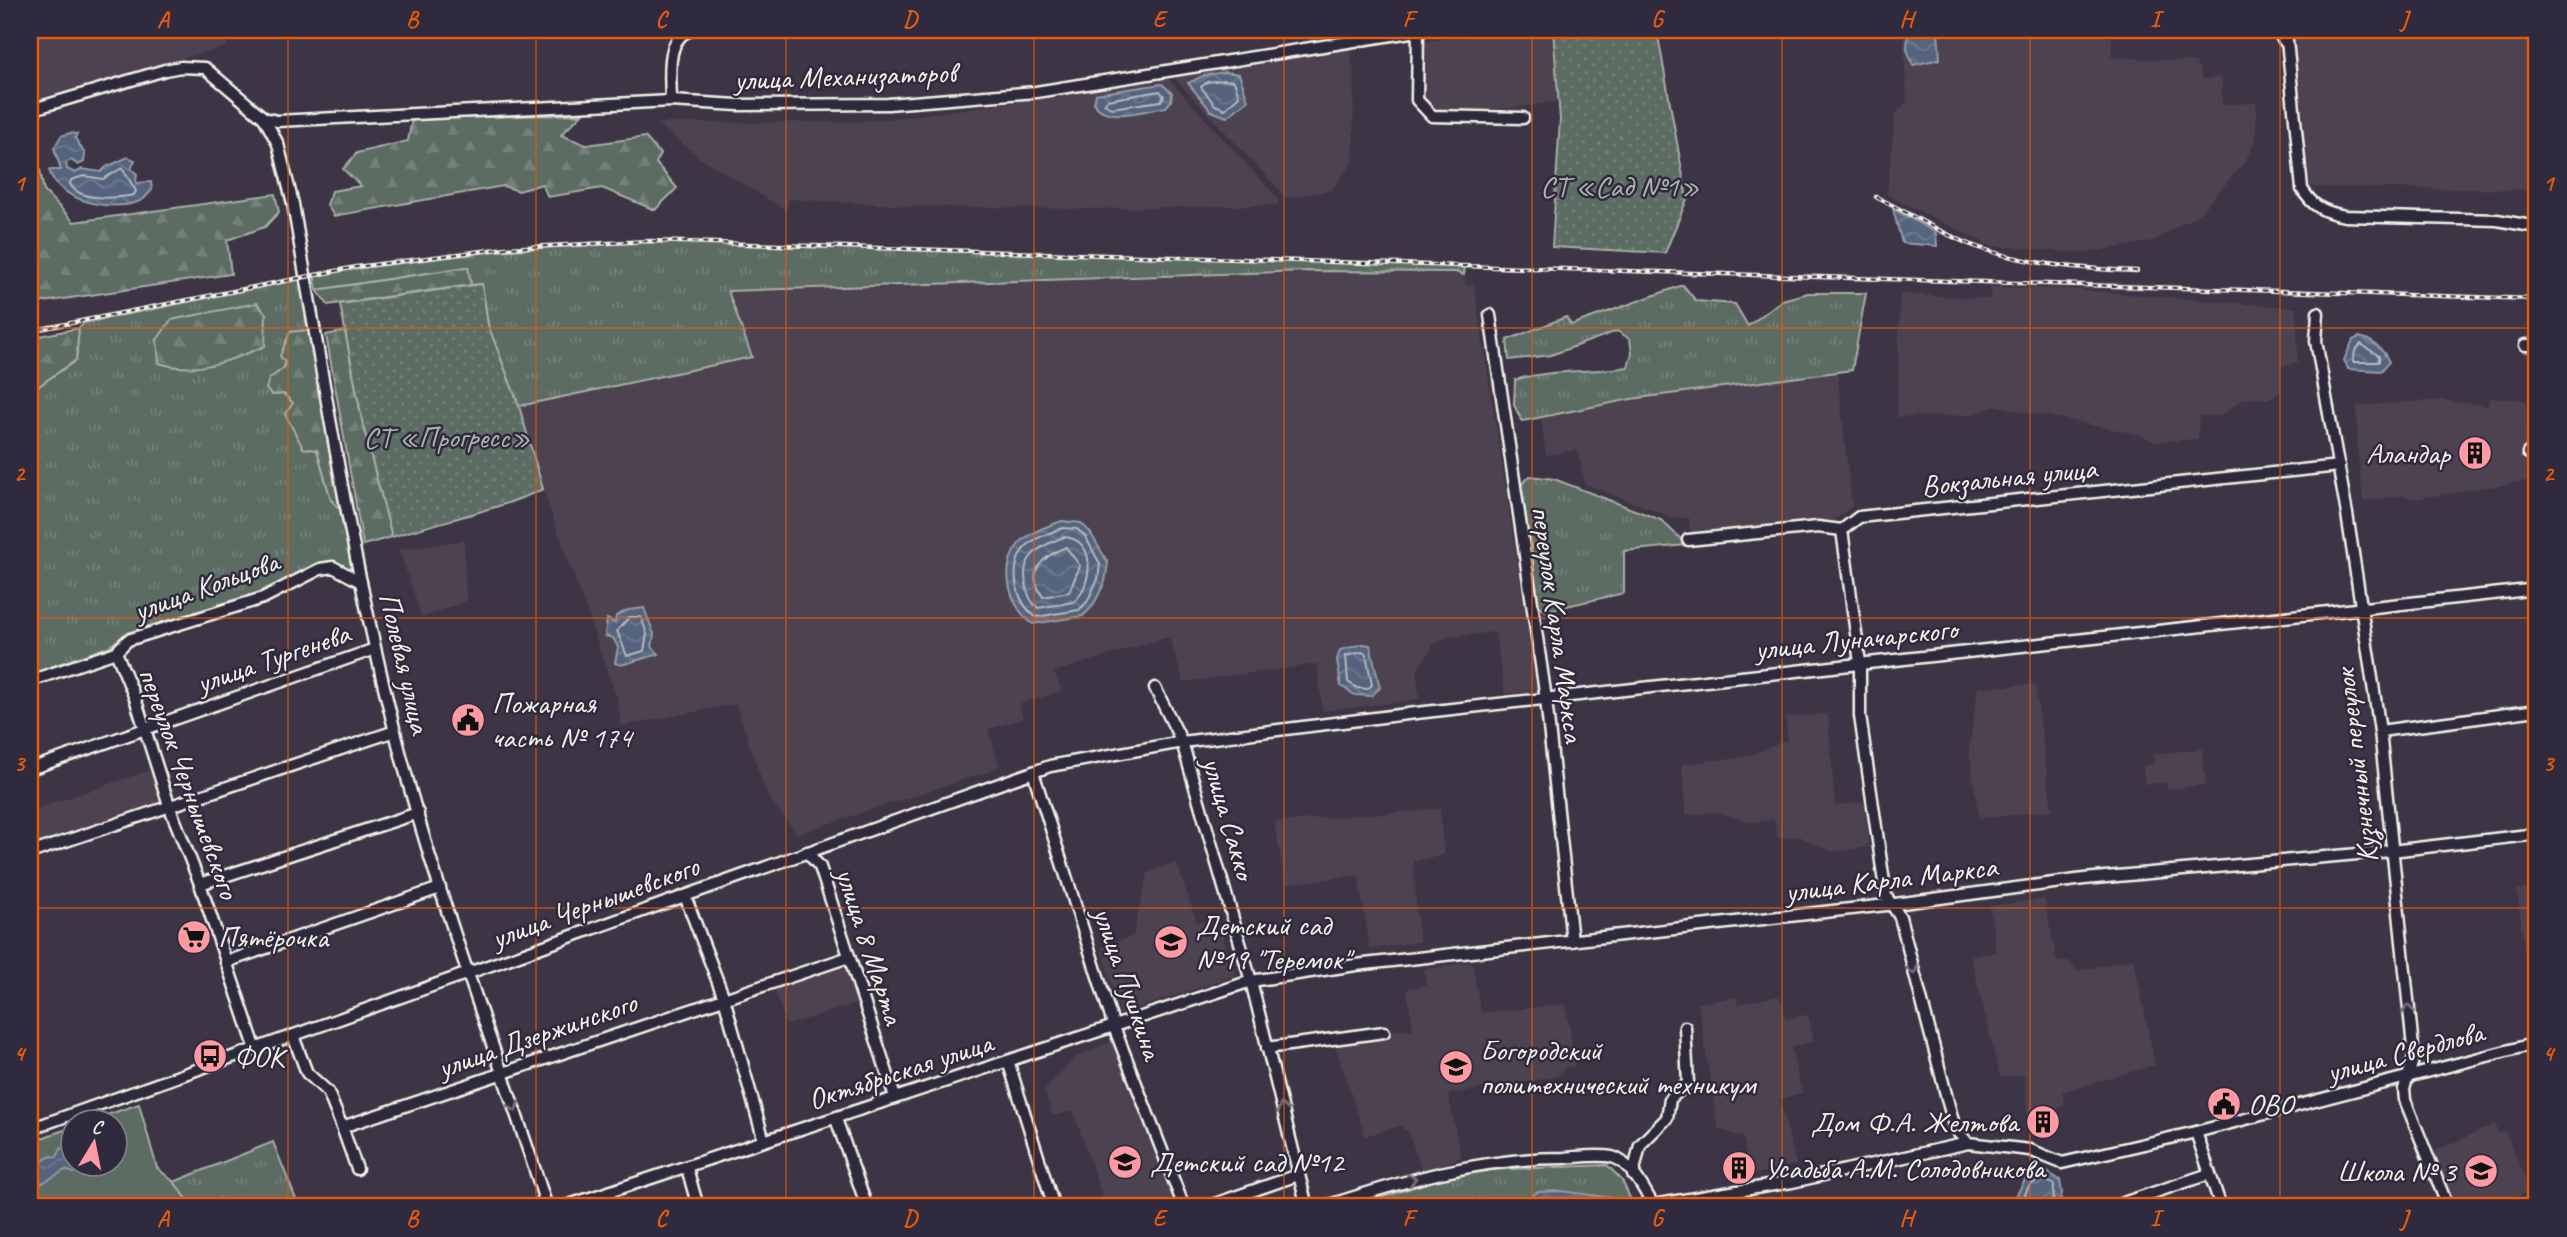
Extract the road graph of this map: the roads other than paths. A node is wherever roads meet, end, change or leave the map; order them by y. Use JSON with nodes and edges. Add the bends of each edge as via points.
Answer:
{"nodes":[{"id":1,"x":691,"y":30,"type":"edge"},
{"id":2,"x":1418,"y":30,"type":"edge"},
{"id":3,"x":1423,"y":30,"type":"edge"},
{"id":4,"x":2261,"y":30,"type":"edge"},
{"id":5,"x":2286,"y":30,"type":"edge"},
{"id":6,"x":2287,"y":46,"type":"junction"},
{"id":7,"x":671,"y":101,"type":"junction"},
{"id":8,"x":30,"y":110,"type":"edge"},
{"id":9,"x":264,"y":118,"type":"junction"},
{"id":10,"x":1523,"y":118,"type":"dead end"},
{"id":11,"x":2537,"y":226,"type":"edge"},
{"id":12,"x":2318,"y":313,"type":"dead end"},
{"id":13,"x":1490,"y":315,"type":"dead end"},
{"id":14,"x":2525,"y":345,"type":"dead end"},
{"id":15,"x":2537,"y":345,"type":"edge"},
{"id":16,"x":2339,"y":466,"type":"junction"},
{"id":17,"x":1842,"y":530,"type":"junction"},
{"id":18,"x":1688,"y":540,"type":"dead end"},
{"id":19,"x":361,"y":582,"type":"junction"},
{"id":20,"x":2537,"y":589,"type":"edge"},
{"id":21,"x":2360,"y":608,"type":"junction"},
{"id":22,"x":375,"y":649,"type":"junction"},
{"id":23,"x":116,"y":652,"type":"junction"},
{"id":24,"x":1860,"y":663,"type":"junction"},
{"id":25,"x":30,"y":681,"type":"edge"},
{"id":26,"x":1155,"y":688,"type":"dead end"},
{"id":27,"x":1546,"y":699,"type":"junction"},
{"id":28,"x":2537,"y":710,"type":"edge"},
{"id":29,"x":146,"y":728,"type":"junction"},
{"id":30,"x":394,"y":731,"type":"junction"},
{"id":31,"x":2380,"y":731,"type":"junction"},
{"id":32,"x":1182,"y":742,"type":"junction"},
{"id":33,"x":30,"y":769,"type":"edge"},
{"id":34,"x":1032,"y":772,"type":"junction"},
{"id":35,"x":170,"y":808,"type":"junction"},
{"id":36,"x":418,"y":813,"type":"junction"},
{"id":37,"x":2537,"y":834,"type":"edge"},
{"id":38,"x":2390,"y":851,"type":"junction"},
{"id":39,"x":807,"y":852,"type":"junction"},
{"id":40,"x":30,"y":853,"type":"edge"},
{"id":41,"x":200,"y":884,"type":"junction"},
{"id":42,"x":440,"y":888,"type":"junction"},
{"id":43,"x":685,"y":896,"type":"junction"},
{"id":44,"x":1895,"y":904,"type":"junction"},
{"id":45,"x":1572,"y":941,"type":"junction"},
{"id":46,"x":849,"y":957,"type":"junction"},
{"id":47,"x":226,"y":962,"type":"junction"},
{"id":48,"x":468,"y":972,"type":"junction"},
{"id":49,"x":1251,"y":981,"type":"junction"},
{"id":50,"x":724,"y":998,"type":"junction"},
{"id":51,"x":1114,"y":1027,"type":"junction"},
{"id":52,"x":1685,"y":1027,"type":"dead end"},
{"id":53,"x":1384,"y":1032,"type":"dead end"},
{"id":54,"x":293,"y":1036,"type":"junction"},
{"id":55,"x":2537,"y":1043,"type":"edge"},
{"id":56,"x":1266,"y":1048,"type":"junction"},
{"id":57,"x":256,"y":1050,"type":"junction"},
{"id":58,"x":1008,"y":1062,"type":"junction"},
{"id":59,"x":504,"y":1073,"type":"junction"},
{"id":60,"x":2410,"y":1076,"type":"junction"},
{"id":61,"x":895,"y":1097,"type":"junction"},
{"id":62,"x":836,"y":1119,"type":"junction"},
{"id":63,"x":342,"y":1127,"type":"junction"},
{"id":64,"x":30,"y":1129,"type":"edge"},
{"id":65,"x":2196,"y":1132,"type":"junction"},
{"id":66,"x":764,"y":1141,"type":"junction"},
{"id":67,"x":1968,"y":1143,"type":"junction"},
{"id":68,"x":687,"y":1168,"type":"junction"},
{"id":69,"x":357,"y":1169,"type":"dead end"},
{"id":70,"x":2209,"y":1174,"type":"junction"},
{"id":71,"x":1298,"y":1175,"type":"junction"},
{"id":72,"x":1633,"y":1175,"type":"junction"},
{"id":73,"x":2537,"y":1202,"type":"edge"},
{"id":74,"x":1653,"y":1206,"type":"edge"},
{"id":75,"x":547,"y":1207,"type":"edge"},
{"id":76,"x":563,"y":1207,"type":"edge"},
{"id":77,"x":698,"y":1207,"type":"edge"},
{"id":78,"x":867,"y":1207,"type":"edge"},
{"id":79,"x":1054,"y":1207,"type":"edge"},
{"id":80,"x":1184,"y":1207,"type":"edge"},
{"id":81,"x":1206,"y":1207,"type":"edge"},
{"id":82,"x":1307,"y":1207,"type":"edge"},
{"id":83,"x":1323,"y":1207,"type":"edge"},
{"id":84,"x":2111,"y":1207,"type":"edge"},
{"id":85,"x":2221,"y":1207,"type":"edge"},
{"id":86,"x":2448,"y":1207,"type":"edge"},
{"id":87,"x":2528,"y":1207,"type":"edge"}],
"edges":[{"from":1,"to":7,"type":"street","via":[[674,45]]},
{"from":2,"to":3,"type":"street","name":"улица Механизаторов"},
{"from":2,"to":7,"type":"street","name":"улица Механизаторов","via":[[1036,92],[888,104]]},
{"from":2,"to":10,"type":"street","via":[[1417,100],[1432,116]]},
{"from":4,"to":6,"type":"street","via":[[2278,32]]},
{"from":5,"to":6,"type":"street"},
{"from":6,"to":11,"type":"street","via":[[2302,189],[2310,202],[2325,212],[2345,216],[2497,220]]},
{"from":7,"to":9,"type":"street","name":"улица Механизаторов","via":[[278,121]]},
{"from":8,"to":9,"type":"street","via":[[194,66],[213,72]]},
{"from":9,"to":19,"type":"street","name":"Полевая улица","via":[[278,144],[293,204]]},
{"from":12,"to":16,"type":"street","name":"Кузнечный переулок","via":[[2316,341]]},
{"from":13,"to":27,"type":"street","name":"переулок Карла Маркса"},
{"from":14,"to":15,"type":"street"},
{"from":16,"to":17,"type":"street","name":"Вокзальная улица","via":[[1859,517]]},
{"from":16,"to":21,"type":"street","name":"Кузнечный переулок"},
{"from":17,"to":18,"type":"street","name":"Вокзальная улица","via":[[1818,527]]},
{"from":17,"to":24,"type":"street"},
{"from":19,"to":22,"type":"street","name":"Полевая улица"},
{"from":19,"to":23,"type":"street","name":"улица Кольцова","via":[[333,567],[320,569],[263,598],[128,640]]},
{"from":20,"to":21,"type":"street","name":"улица Луначарского"},
{"from":21,"to":24,"type":"street","name":"улица Луначарского"},
{"from":21,"to":31,"type":"street","name":"Кузнечный переулок"},
{"from":22,"to":29,"type":"street","name":"улица Тургенева"},
{"from":22,"to":30,"type":"street","name":"Полевая улица"},
{"from":23,"to":25,"type":"street","name":"улица Кольцова"},
{"from":23,"to":29,"type":"street","name":"переулок Чернышевского"},
{"from":24,"to":27,"type":"street","name":"улица Луначарского"},
{"from":24,"to":44,"type":"street","via":[[1860,716],[1886,896]]},
{"from":26,"to":32,"type":"street","name":"улица Сакко"},
{"from":27,"to":32,"type":"street","name":"улица Луначарского"},
{"from":27,"to":45,"type":"street","name":"переулок Карла Маркса"},
{"from":28,"to":31,"type":"street"},
{"from":29,"to":33,"type":"street","name":"улица Тургенева"},
{"from":29,"to":35,"type":"street","name":"переулок Чернышевского"},
{"from":30,"to":35,"type":"street"},
{"from":30,"to":36,"type":"street","name":"Полевая улица"},
{"from":31,"to":38,"type":"street","name":"Кузнечный переулок"},
{"from":32,"to":34,"type":"street","name":"улица Чернышевского"},
{"from":32,"to":49,"type":"street","name":"улица Сакко"},
{"from":34,"to":39,"type":"street","name":"улица Чернышевского"},
{"from":34,"to":51,"type":"street","name":"улица Пушкина"},
{"from":35,"to":40,"type":"street"},
{"from":35,"to":41,"type":"street","name":"переулок Чернышевского"},
{"from":36,"to":41,"type":"street"},
{"from":36,"to":42,"type":"street","name":"Полевая улица"},
{"from":37,"to":38,"type":"street","name":"улица Карла Маркса"},
{"from":38,"to":44,"type":"street","name":"улица Карла Маркса","via":[[2084,879]]},
{"from":60,"to":38,"type":"street","name":"Кузнечный переулок","one_way":true,"via":[[2414,1056]]},
{"from":39,"to":43,"type":"street","name":"улица Чернышевского"},
{"from":39,"to":46,"type":"street","name":"улица 8 Марта","via":[[820,867]]},
{"from":41,"to":47,"type":"street","name":"переулок Чернышевского"},
{"from":42,"to":47,"type":"street"},
{"from":42,"to":48,"type":"street","name":"Полевая улица"},
{"from":43,"to":48,"type":"street","name":"улица Чернышевского"},
{"from":43,"to":50,"type":"street"},
{"from":44,"to":45,"type":"street","name":"улица Карла Маркса"},
{"from":44,"to":67,"type":"street","one_way":true,"via":[[1955,1129]]},
{"from":45,"to":49,"type":"street","name":"улица Карла Маркса"},
{"from":46,"to":50,"type":"street","name":"улица Дзержинского"},
{"from":46,"to":61,"type":"street","name":"улица 8 Марта"},
{"from":47,"to":57,"type":"street","name":"переулок Чернышевского"},
{"from":48,"to":54,"type":"street","name":"улица Чернышевского"},
{"from":48,"to":59,"type":"street","name":"Полевая улица"},
{"from":49,"to":51,"type":"street","name":"Октябрьская улица"},
{"from":49,"to":56,"type":"street","name":"улица Сакко"},
{"from":50,"to":59,"type":"street","name":"улица Дзержинского"},
{"from":50,"to":66,"type":"street"},
{"from":51,"to":58,"type":"street","name":"Октябрьская улица"},
{"from":51,"to":80,"type":"street","name":"улица Пушкина"},
{"from":52,"to":72,"type":"street","via":[[1688,1083],[1670,1099],[1667,1118],[1640,1145]]},
{"from":53,"to":56,"type":"street"},
{"from":54,"to":57,"type":"street","name":"улица Чернышевского"},
{"from":54,"to":63,"type":"street","via":[[307,1073],[328,1092]]},
{"from":55,"to":60,"type":"street","name":"улица Свердлова"},
{"from":71,"to":56,"type":"street","name":"улица Сакко","one_way":true},
{"from":57,"to":64,"type":"street","name":"улица Чернышевского"},
{"from":58,"to":61,"type":"street","name":"Октябрьская улица"},
{"from":58,"to":79,"type":"street"},
{"from":59,"to":63,"type":"street","name":"улица Дзержинского"},
{"from":59,"to":75,"type":"street","name":"Полевая улица","one_way":true},
{"from":60,"to":65,"type":"street","name":"улица Свердлова"},
{"from":60,"to":86,"type":"street","name":"Кузнечный переулок","via":[[2405,1100]]},
{"from":61,"to":62,"type":"street","name":"Октябрьская улица"},
{"from":62,"to":66,"type":"street","name":"Октябрьская улица"},
{"from":62,"to":78,"type":"street"},
{"from":63,"to":69,"type":"street"},
{"from":65,"to":67,"type":"street","name":"улица Свердлова","via":[[2062,1163],[2030,1150]]},
{"from":65,"to":70,"type":"street"},
{"from":66,"to":68,"type":"street","name":"Октябрьская улица"},
{"from":67,"to":74,"type":"street","name":"улица Свердлова","via":[[1792,1182]]},
{"from":68,"to":76,"type":"street","name":"Октябрьская улица"},
{"from":68,"to":77,"type":"street"},
{"from":70,"to":84,"type":"street"},
{"from":70,"to":85,"type":"street"},
{"from":71,"to":81,"type":"street"},
{"from":71,"to":82,"type":"street","name":"улица Сакко"},
{"from":72,"to":74,"type":"street","name":"улица Свердлова"},
{"from":83,"to":72,"type":"street","name":"улица Свердлова","one_way":true,"via":[[1417,1177],[1481,1163],[1614,1157]]},
{"from":73,"to":87,"type":"main road"}]}
